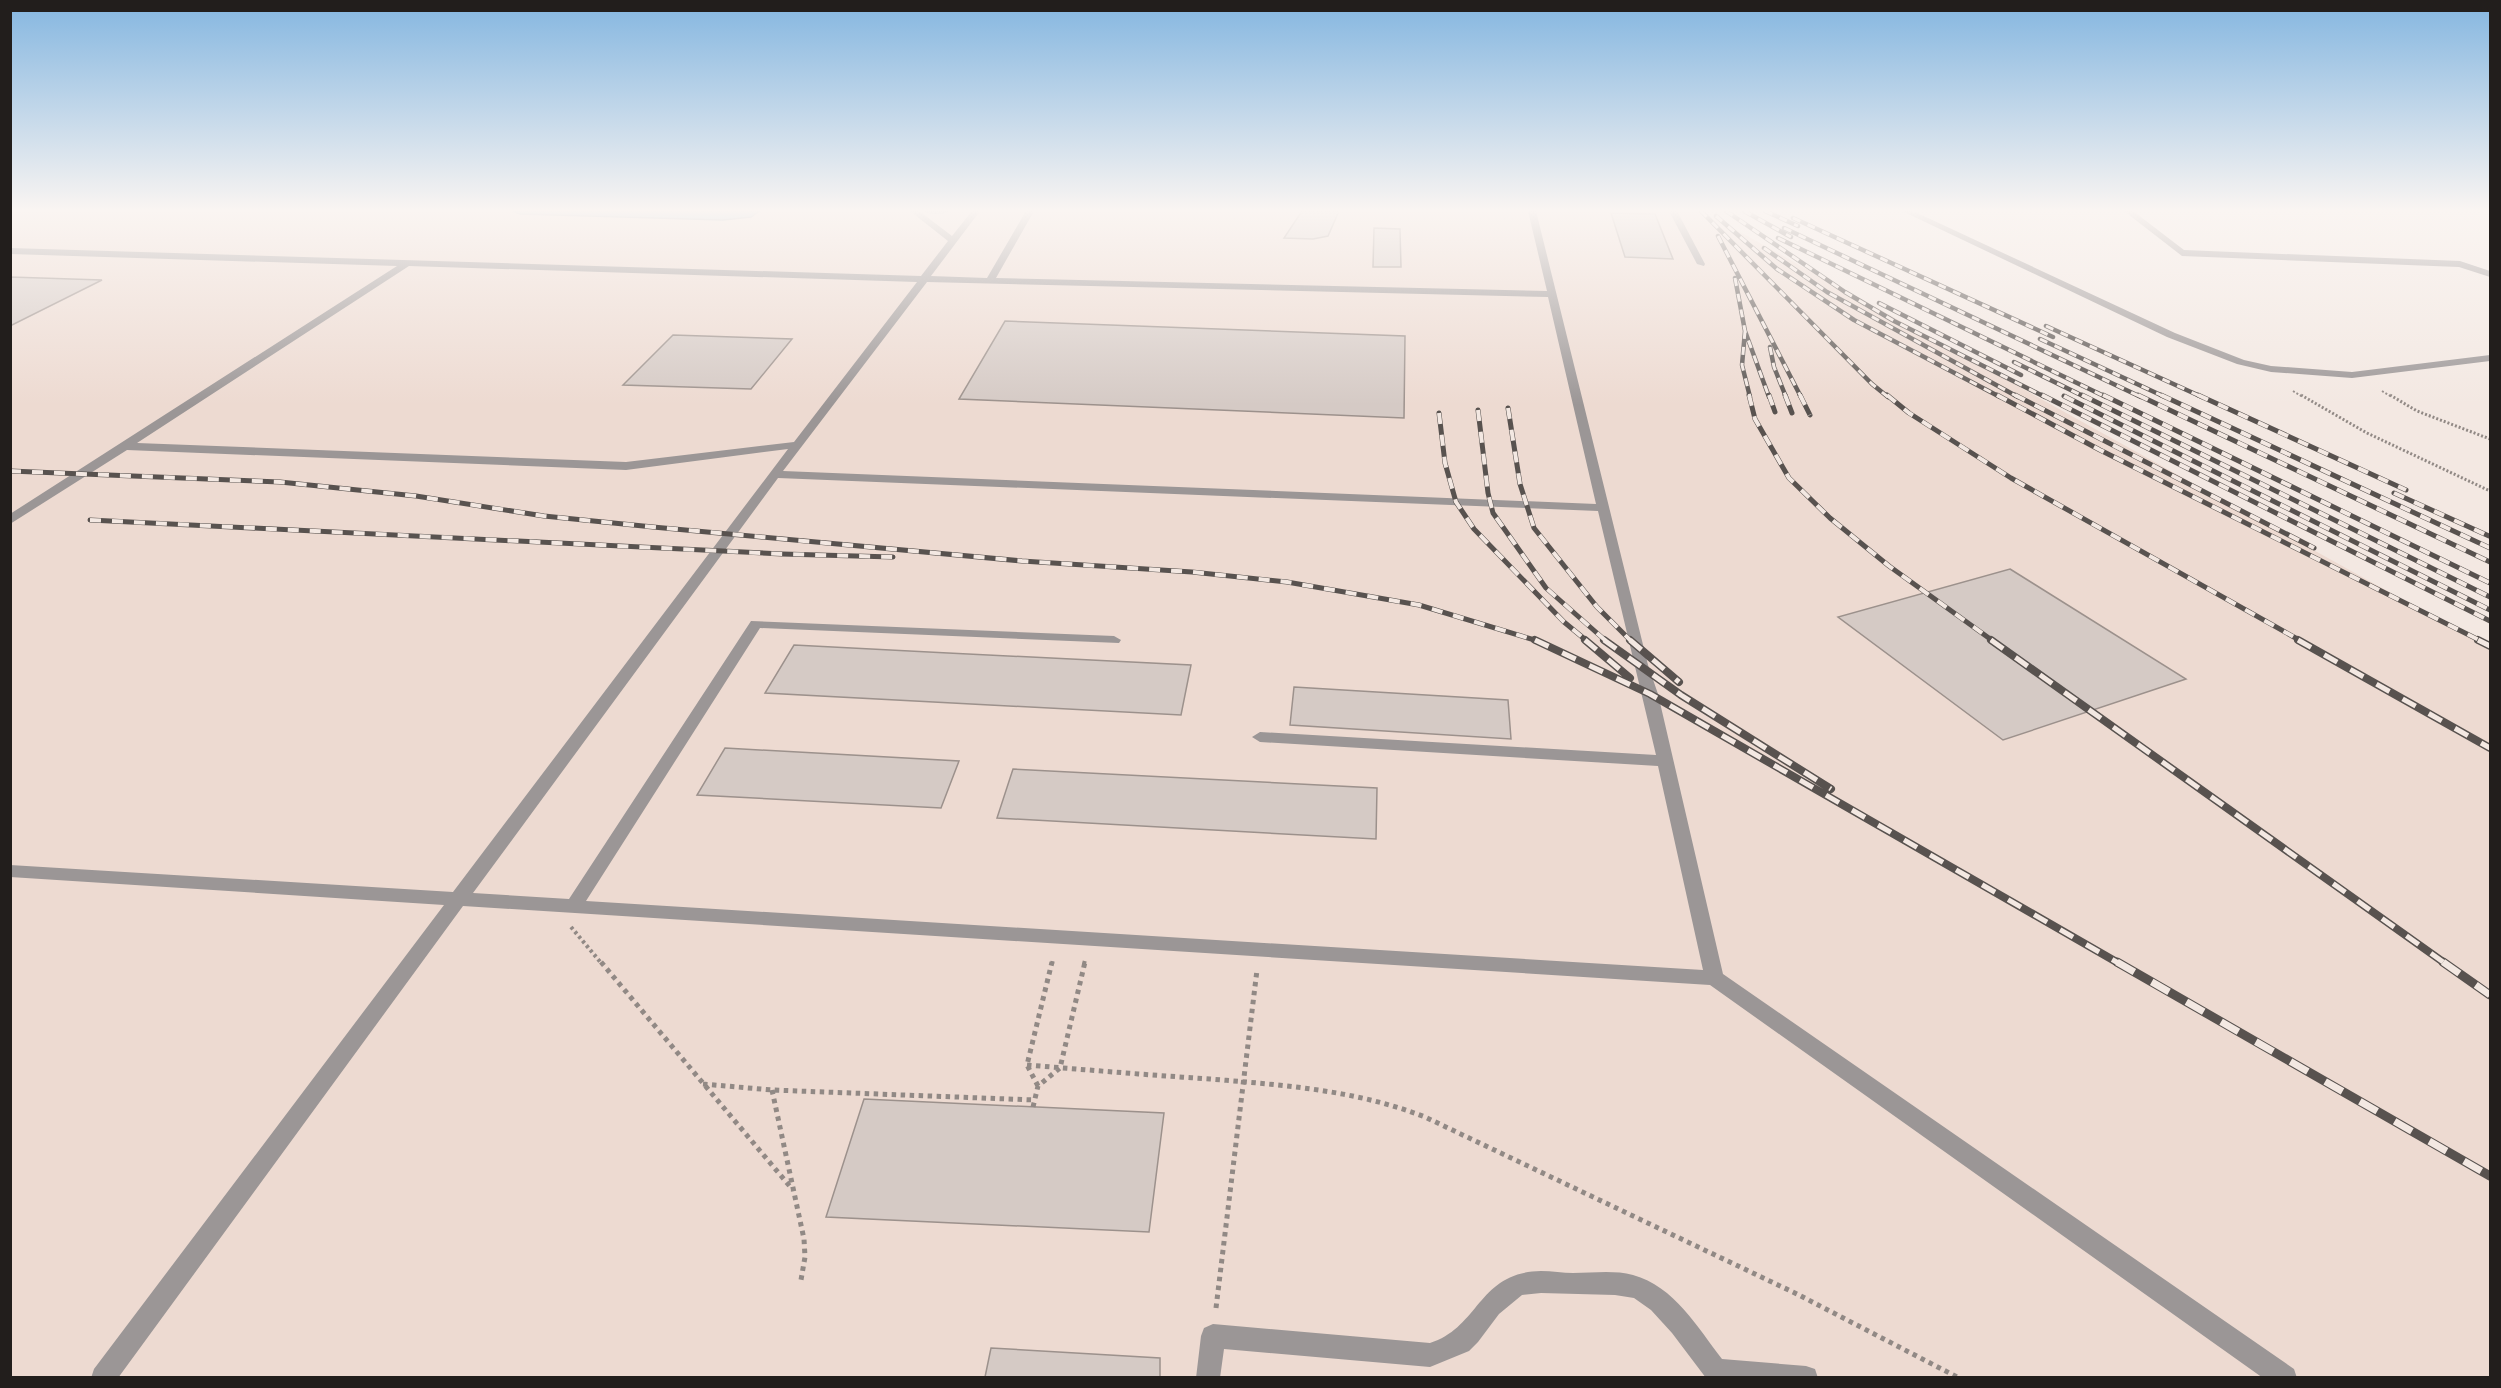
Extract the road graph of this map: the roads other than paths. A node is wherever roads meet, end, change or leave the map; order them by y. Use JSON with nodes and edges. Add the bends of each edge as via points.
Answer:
{"nodes":[{"id":1,"x":387,"y":276,"type":"edge"},
{"id":2,"x":827,"y":276,"type":"edge"},
{"id":3,"x":927,"y":276,"type":"edge"},
{"id":4,"x":992,"y":276,"type":"edge"},
{"id":5,"x":1547,"y":276,"type":"edge"},
{"id":6,"x":2046,"y":276,"type":"edge"},
{"id":7,"x":925,"y":279,"type":"junction"},
{"id":8,"x":990,"y":280,"type":"junction"},
{"id":9,"x":1551,"y":294,"type":"junction"},
{"id":10,"x":2490,"y":358,"type":"edge"},
{"id":11,"x":796,"y":445,"type":"junction"},
{"id":12,"x":125,"y":446,"type":"junction"},
{"id":13,"x":774,"y":474,"type":"junction"},
{"id":14,"x":1604,"y":508,"type":"junction"},
{"id":15,"x":10,"y":520,"type":"edge"},
{"id":16,"x":1114,"y":640,"type":"dead end"},
{"id":17,"x":1260,"y":737,"type":"dead end"},
{"id":18,"x":1665,"y":761,"type":"junction"},
{"id":19,"x":10,"y":871,"type":"edge"},
{"id":20,"x":456,"y":900,"type":"junction"},
{"id":21,"x":573,"y":907,"type":"junction"},
{"id":22,"x":1714,"y":978,"type":"junction"},
{"id":23,"x":103,"y":1377,"type":"edge"},
{"id":24,"x":1208,"y":1377,"type":"edge"},
{"id":25,"x":1806,"y":1377,"type":"edge"},
{"id":26,"x":2285,"y":1377,"type":"edge"}],
"edges":[{"from":1,"to":12,"type":"street"},
{"from":2,"to":7,"type":"street"},
{"from":3,"to":7,"type":"street"},
{"from":4,"to":8,"type":"street"},
{"from":5,"to":9,"type":"street"},
{"from":6,"to":10,"type":"street","via":[[2206,349],[2271,369],[2352,375]]},
{"from":7,"to":8,"type":"street"},
{"from":7,"to":11,"type":"street"},
{"from":8,"to":9,"type":"street"},
{"from":9,"to":14,"type":"street"},
{"from":11,"to":12,"type":"street","via":[[626,466]]},
{"from":11,"to":13,"type":"street"},
{"from":12,"to":15,"type":"street"},
{"from":13,"to":14,"type":"street"},
{"from":13,"to":20,"type":"street"},
{"from":14,"to":18,"type":"street"},
{"from":16,"to":21,"type":"street","via":[[756,624]]},
{"from":17,"to":18,"type":"street"},
{"from":18,"to":22,"type":"street"},
{"from":19,"to":20,"type":"street"},
{"from":20,"to":21,"type":"street"},
{"from":20,"to":23,"type":"street"},
{"from":21,"to":22,"type":"street"},
{"from":22,"to":26,"type":"street"},
{"from":24,"to":25,"type":"street","via":[[1213,1336],[1430,1354],[1449,1350],[1467,1340],[1497,1300],[1514,1287],[1533,1282],[1639,1287],[1658,1298],[1716,1371]]}]}
